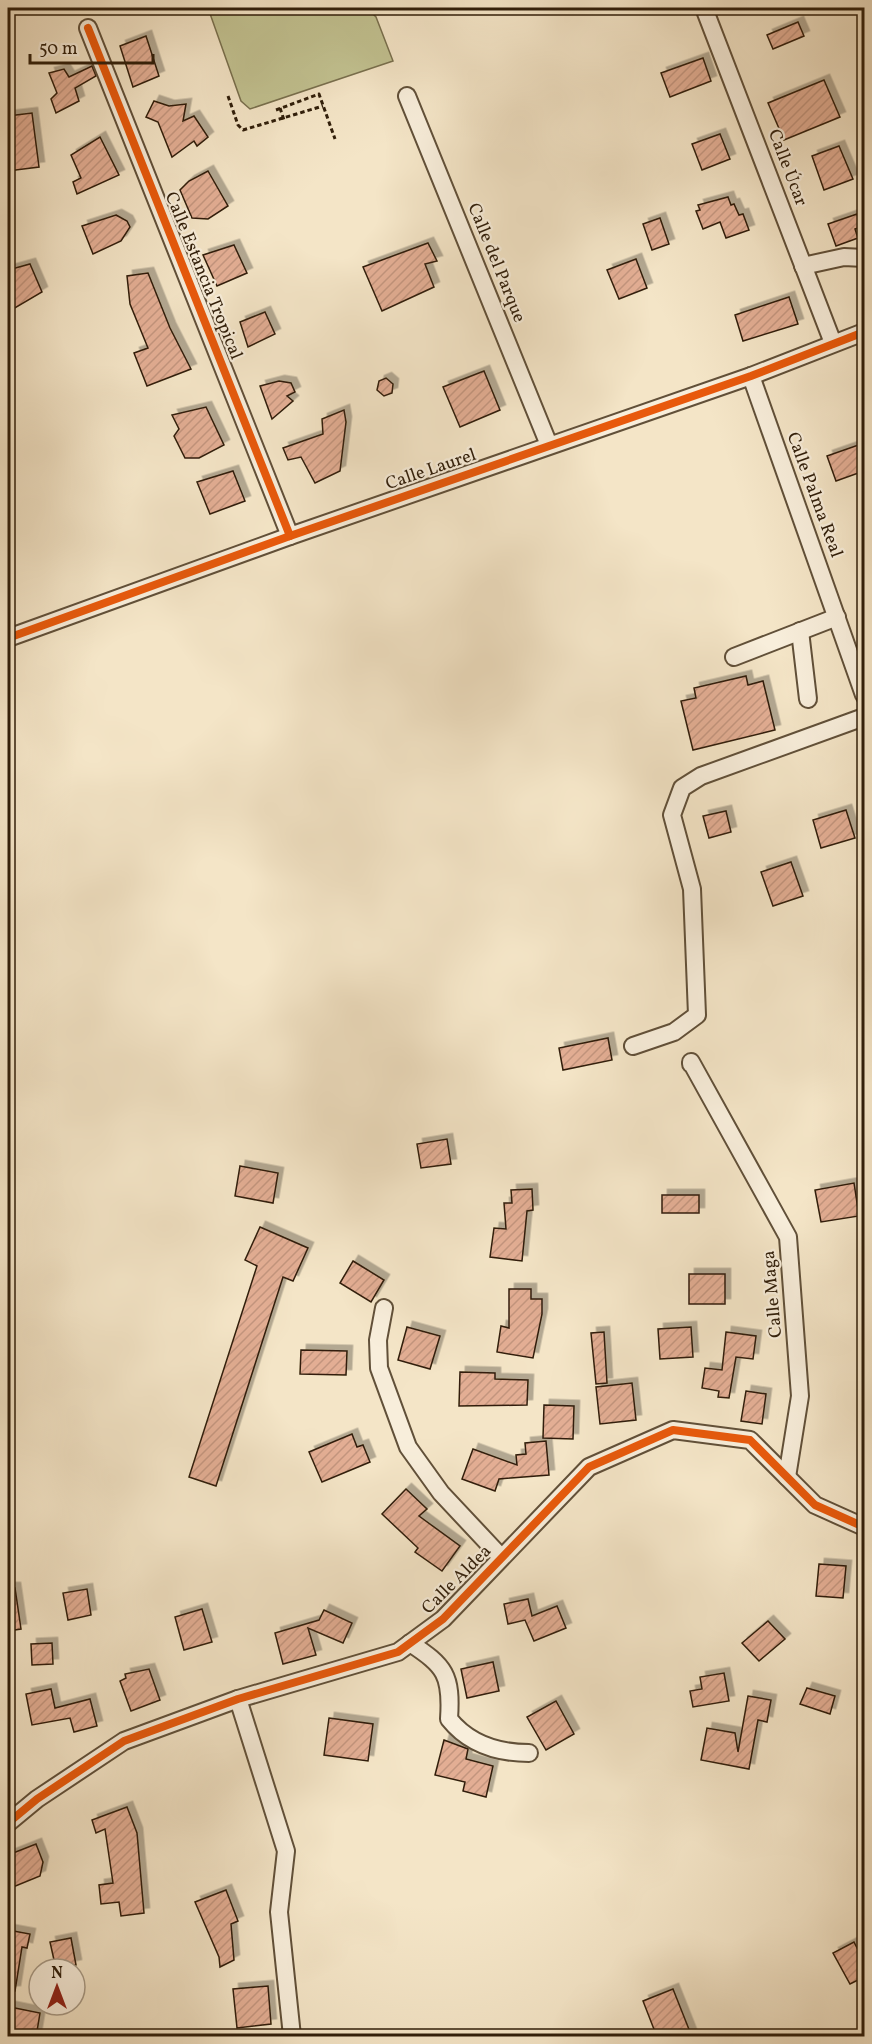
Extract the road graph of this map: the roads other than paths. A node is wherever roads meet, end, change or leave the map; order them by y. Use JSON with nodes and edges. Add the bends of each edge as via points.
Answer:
{"nodes":[{"id":1,"x":704,"y":8,"type":"edge"},
{"id":2,"x":88,"y":28,"type":"dead end"},
{"id":3,"x":407,"y":96,"type":"dead end"},
{"id":4,"x":864,"y":258,"type":"edge"},
{"id":5,"x":803,"y":266,"type":"junction"},
{"id":6,"x":864,"y":333,"type":"edge"},
{"id":7,"x":833,"y":343,"type":"junction"},
{"id":8,"x":751,"y":376,"type":"junction"},
{"id":9,"x":549,"y":445,"type":"junction"},
{"id":10,"x":290,"y":536,"type":"junction"},
{"id":11,"x":837,"y":617,"type":"junction"},
{"id":12,"x":800,"y":632,"type":"junction"},
{"id":13,"x":8,"y":638,"type":"edge"},
{"id":14,"x":734,"y":657,"type":"dead end"},
{"id":15,"x":864,"y":695,"type":"edge"},
{"id":16,"x":808,"y":699,"type":"dead end"},
{"id":17,"x":864,"y":717,"type":"edge"},
{"id":18,"x":633,"y":1046,"type":"dead end"},
{"id":19,"x":692,"y":1064,"type":"dead end"},
{"id":20,"x":384,"y":1308,"type":"dead end"},
{"id":21,"x":787,"y":1477,"type":"junction"},
{"id":22,"x":864,"y":1527,"type":"edge"},
{"id":23,"x":501,"y":1557,"type":"junction"},
{"id":24,"x":410,"y":1643,"type":"junction"},
{"id":25,"x":238,"y":1699,"type":"junction"},
{"id":26,"x":528,"y":1753,"type":"dead end"},
{"id":27,"x":8,"y":1823,"type":"edge"},
{"id":28,"x":292,"y":2037,"type":"edge"}],
"edges":[{"from":1,"to":5,"type":"street","name":"Calle Úcar"},
{"from":2,"to":10,"type":"street","name":"Calle Estancia Tropical"},
{"from":3,"to":9,"type":"street","name":"Calle del Parque"},
{"from":4,"to":5,"type":"street","via":[[844,257]]},
{"from":5,"to":7,"type":"street","name":"Calle Úcar"},
{"from":6,"to":7,"type":"street","name":"Calle Laurel"},
{"from":7,"to":8,"type":"street","name":"Calle Laurel"},
{"from":8,"to":9,"type":"street","name":"Calle Laurel"},
{"from":8,"to":11,"type":"street","name":"Calle Palma Real"},
{"from":9,"to":10,"type":"street","name":"Calle Laurel"},
{"from":10,"to":13,"type":"street","name":"Calle Laurel"},
{"from":11,"to":12,"type":"street"},
{"from":11,"to":15,"type":"street","name":"Calle Palma Real"},
{"from":12,"to":14,"type":"street"},
{"from":12,"to":16,"type":"street"},
{"from":17,"to":18,"type":"street","via":[[701,776],[682,788],[672,814],[692,889],[697,1015],[674,1032]]},
{"from":19,"to":21,"type":"street","name":"Calle Maga","via":[[788,1237],[800,1396]]},
{"from":20,"to":23,"type":"street","via":[[378,1340],[379,1368],[408,1447],[441,1493]]},
{"from":21,"to":22,"type":"street","name":"Calle Aldea","via":[[814,1505]]},
{"from":21,"to":23,"type":"street","name":"Calle Aldea","via":[[750,1440],[673,1430],[589,1467]]},
{"from":23,"to":24,"type":"street","name":"Calle Aldea","via":[[443,1619]]},
{"from":24,"to":25,"type":"street","name":"Calle Aldea","via":[[398,1652]]},
{"from":24,"to":26,"type":"street","via":[[437,1661],[446,1675],[449,1719],[456,1728],[503,1753]]},
{"from":25,"to":27,"type":"street","name":"Calle Aldea","via":[[124,1741]]},
{"from":25,"to":28,"type":"street","via":[[286,1851],[279,1912]]}]}
